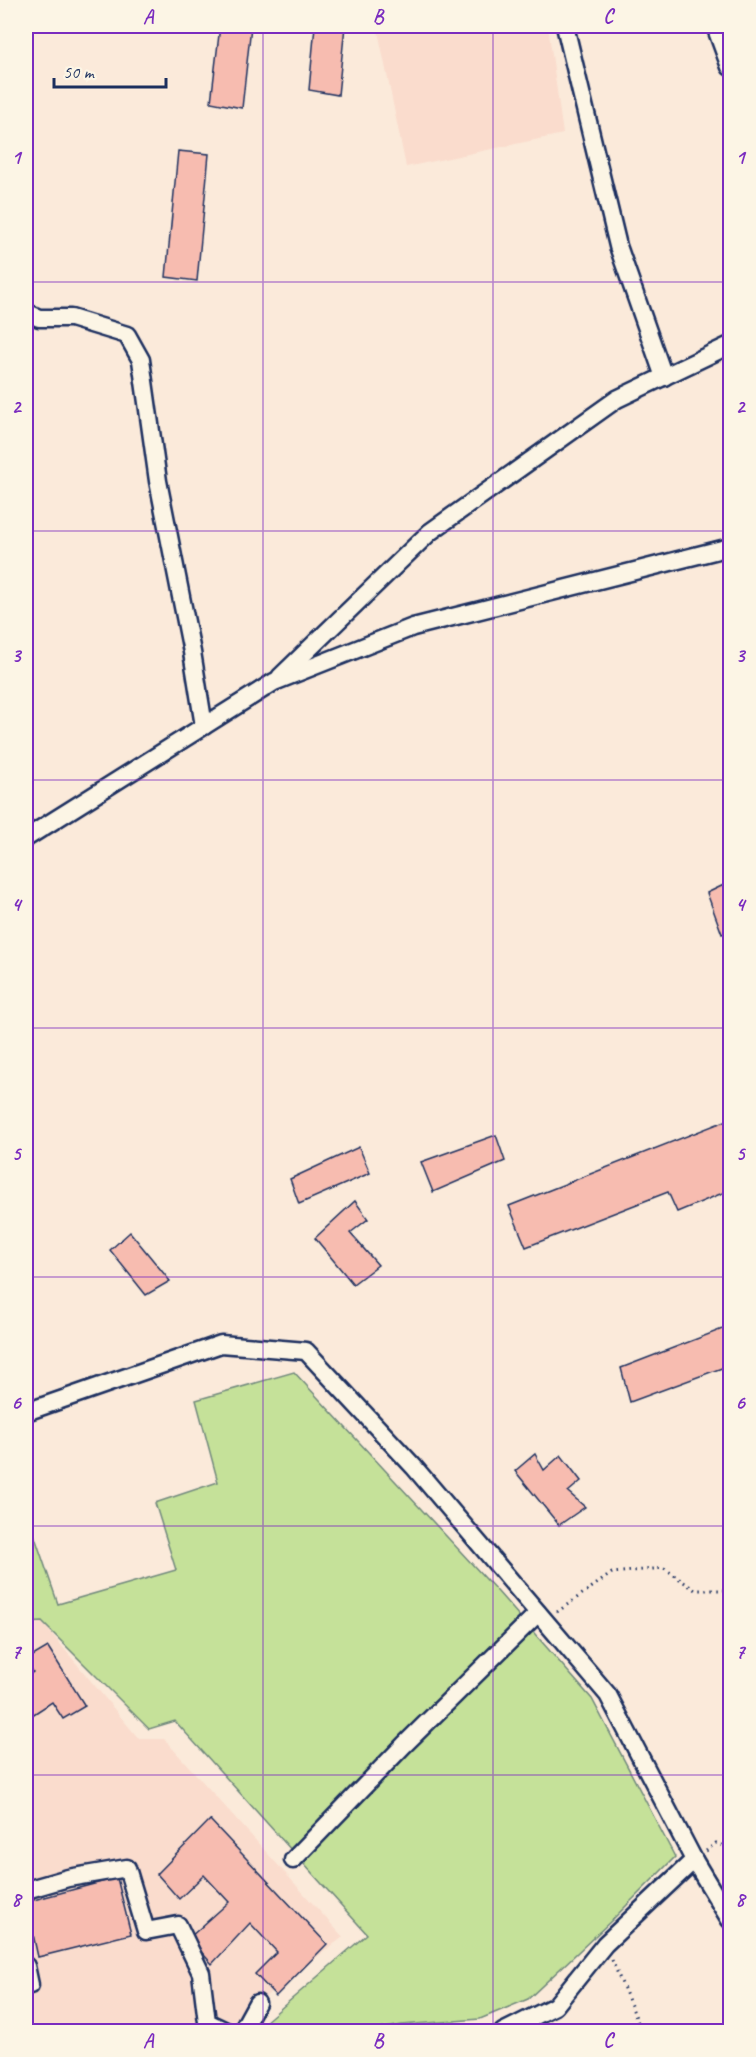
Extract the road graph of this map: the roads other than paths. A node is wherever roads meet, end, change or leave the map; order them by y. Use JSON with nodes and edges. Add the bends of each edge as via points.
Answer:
{"nodes":[{"id":1,"x":565,"y":26,"type":"edge"},
{"id":2,"x":715,"y":26,"type":"edge"},
{"id":3,"x":730,"y":67,"type":"edge"},
{"id":4,"x":26,"y":312,"type":"edge"},
{"id":5,"x":730,"y":345,"type":"edge"},
{"id":6,"x":664,"y":377,"type":"junction"},
{"id":7,"x":730,"y":547,"type":"edge"},
{"id":8,"x":274,"y":682,"type":"junction"},
{"id":9,"x":204,"y":726,"type":"junction"},
{"id":10,"x":26,"y":838,"type":"edge"},
{"id":11,"x":26,"y":1412,"type":"edge"},
{"id":12,"x":541,"y":1616,"type":"junction"},
{"id":13,"x":293,"y":1860,"type":"dead end"},
{"id":14,"x":694,"y":1860,"type":"junction"},
{"id":15,"x":26,"y":1890,"type":"edge"},
{"id":16,"x":730,"y":1920,"type":"edge"},
{"id":17,"x":26,"y":1966,"type":"edge"},
{"id":18,"x":26,"y":1982,"type":"edge"},
{"id":19,"x":257,"y":2003,"type":"dead end"},
{"id":20,"x":228,"y":2031,"type":"edge"},
{"id":21,"x":241,"y":2031,"type":"edge"},
{"id":22,"x":503,"y":2031,"type":"edge"}],
"edges":[{"from":1,"to":6,"type":"street","via":[[618,246]]},
{"from":2,"to":3,"type":"street"},
{"from":4,"to":9,"type":"street","via":[[39,318],[71,318],[127,335],[141,360],[158,481]]},
{"from":5,"to":6,"type":"street"},
{"from":6,"to":8,"type":"street","via":[[617,399],[430,532]]},
{"from":7,"to":8,"type":"street","via":[[413,627]]},
{"from":8,"to":9,"type":"street"},
{"from":9,"to":10,"type":"street"},
{"from":11,"to":12,"type":"street","via":[[220,1344],[306,1351],[414,1467]]},
{"from":12,"to":13,"type":"street","via":[[404,1745]]},
{"from":12,"to":14,"type":"street","via":[[608,1695]]},
{"from":14,"to":16,"type":"street"},
{"from":14,"to":22,"type":"street","via":[[605,1944],[555,2006]]},
{"from":15,"to":20,"type":"street","via":[[127,1868],[146,1931],[178,1925],[201,1973],[207,2022]]},
{"from":17,"to":18,"type":"street","via":[[30,1984]]},
{"from":19,"to":21,"type":"street"}]}
